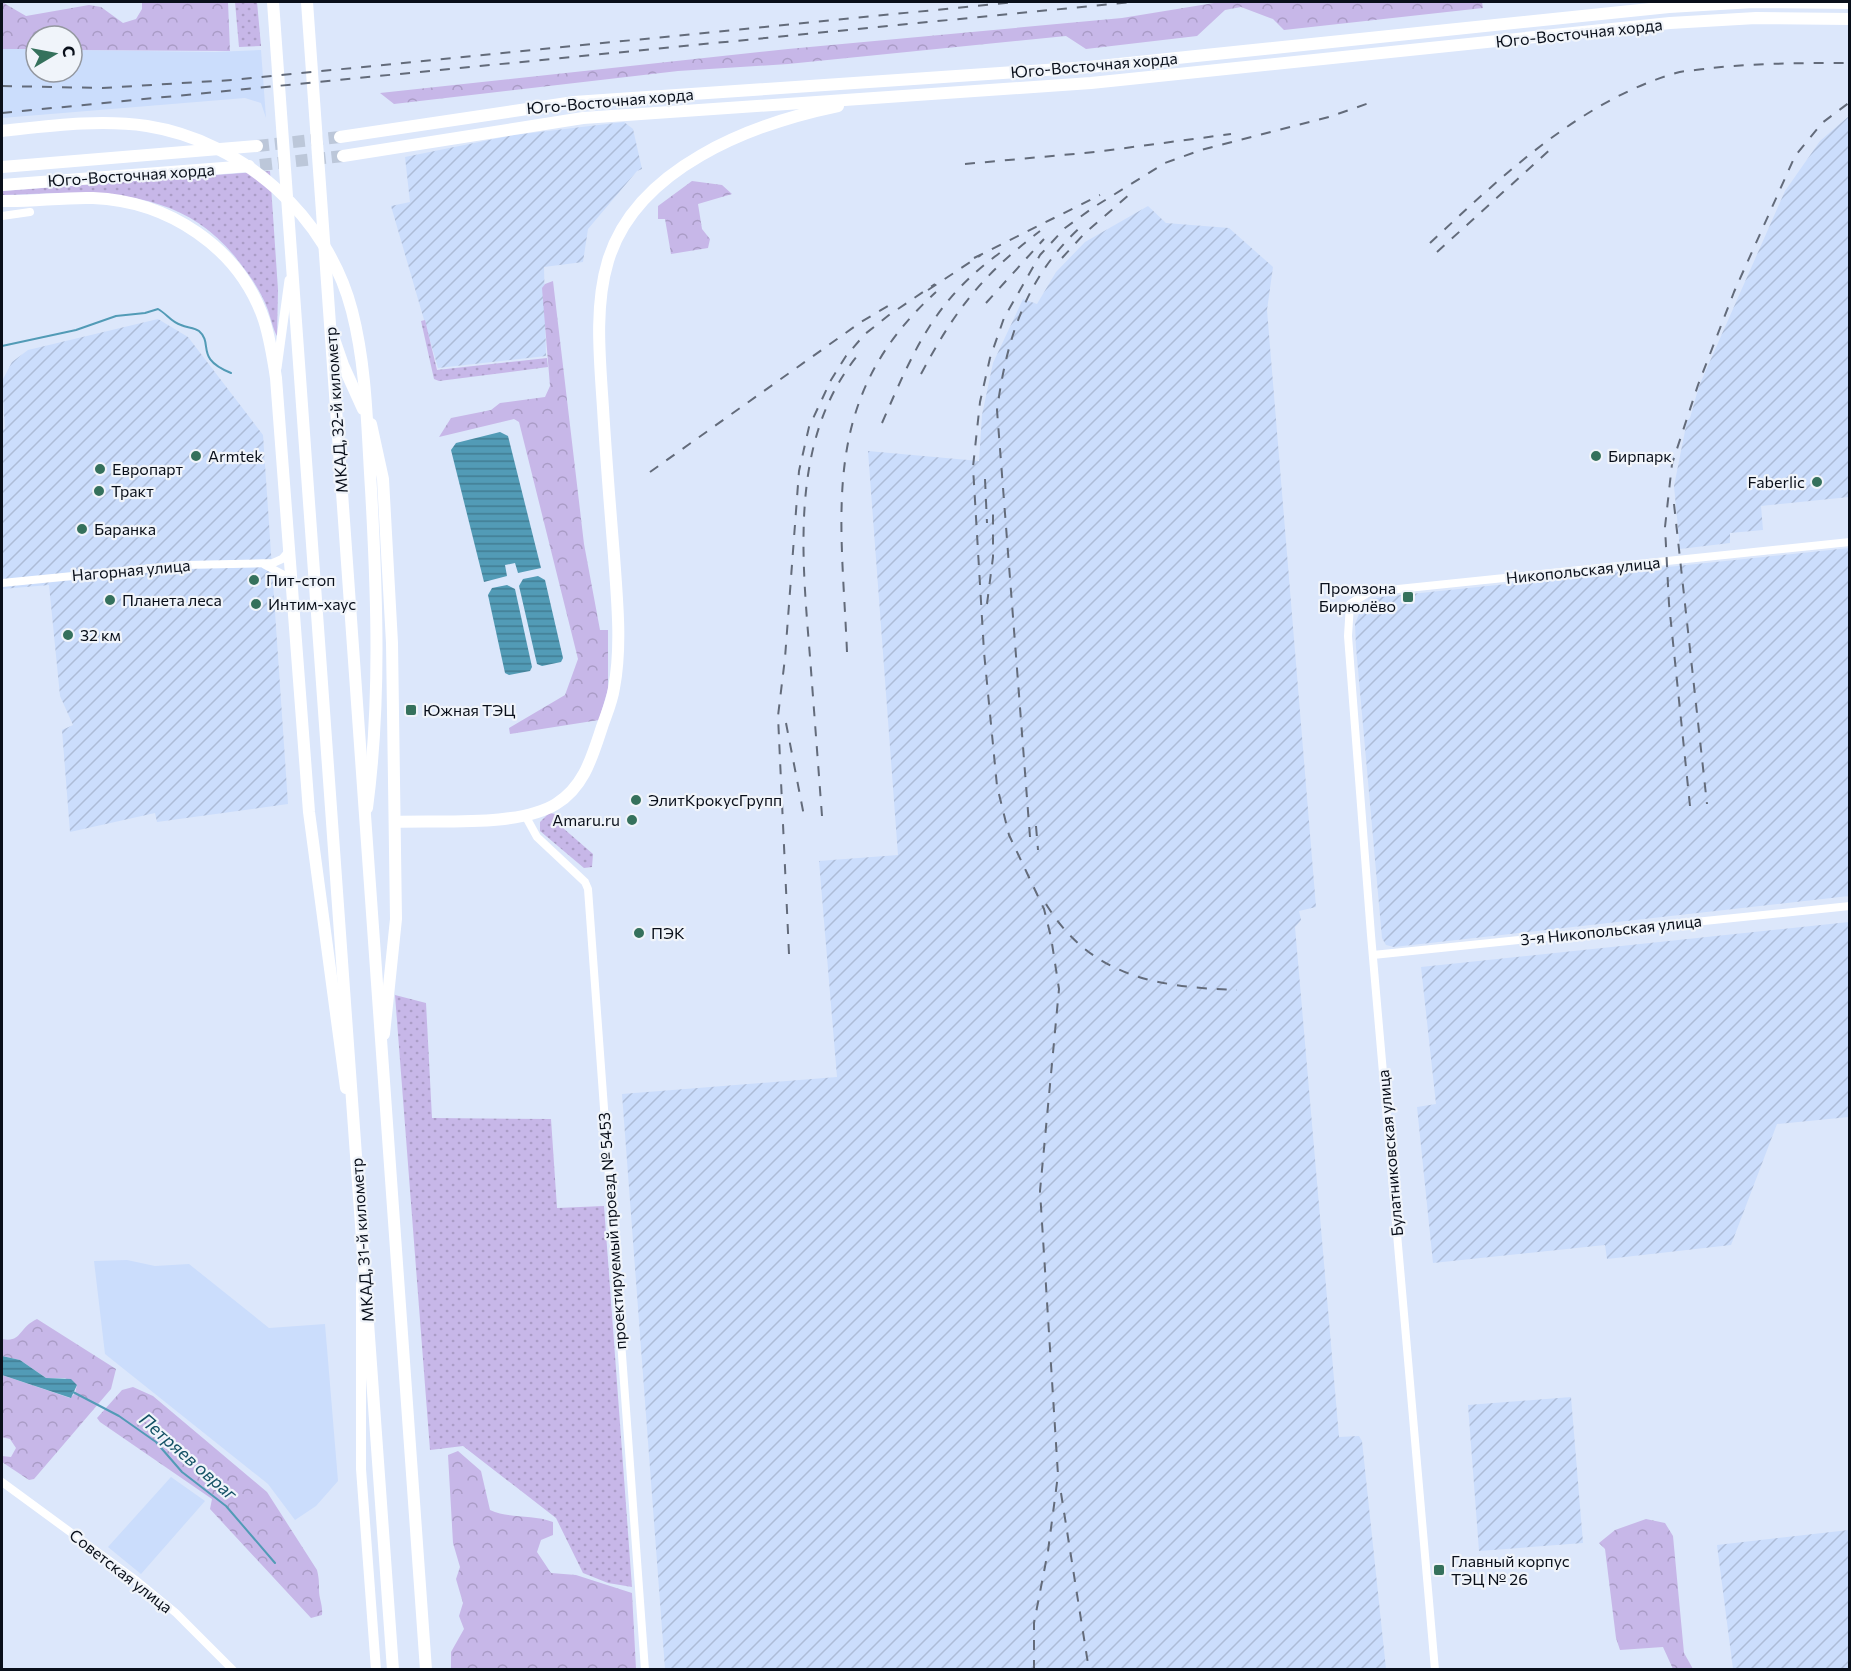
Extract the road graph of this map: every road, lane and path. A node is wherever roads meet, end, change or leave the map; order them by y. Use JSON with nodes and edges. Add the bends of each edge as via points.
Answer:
{"nodes":[{"id":1,"x":273,"y":2,"type":"edge"},
{"id":2,"x":307,"y":2,"type":"edge"},
{"id":3,"x":1850,"y":3,"type":"edge"},
{"id":4,"x":1850,"y":19,"type":"edge"},
{"id":5,"x":881,"y":97,"type":"junction"},
{"id":6,"x":2,"y":130,"type":"edge"},
{"id":7,"x":340,"y":137,"type":"tunnel mouth"},
{"id":8,"x":257,"y":146,"type":"tunnel mouth"},
{"id":9,"x":343,"y":156,"type":"tunnel mouth"},
{"id":10,"x":260,"y":165,"type":"tunnel mouth"},
{"id":11,"x":2,"y":167,"type":"edge"},
{"id":12,"x":2,"y":185,"type":"edge"},
{"id":13,"x":2,"y":201,"type":"edge"},
{"id":14,"x":30,"y":212,"type":"dead end"},
{"id":15,"x":2,"y":216,"type":"edge"},
{"id":16,"x":292,"y":254,"type":"junction"},
{"id":17,"x":329,"y":320,"type":"junction"},
{"id":18,"x":276,"y":378,"type":"junction"},
{"id":19,"x":1850,"y":542,"type":"edge"},
{"id":20,"x":289,"y":549,"type":"junction"},
{"id":21,"x":261,"y":564,"type":"junction"},
{"id":22,"x":2,"y":583,"type":"edge"},
{"id":23,"x":292,"y":588,"type":"junction"},
{"id":24,"x":1348,"y":636,"type":"joint"},
{"id":25,"x":332,"y":810,"type":"joint"},
{"id":26,"x":526,"y":817,"type":"junction"},
{"id":27,"x":366,"y":818,"type":"junction"},
{"id":28,"x":395,"y":822,"type":"junction"},
{"id":29,"x":1850,"y":906,"type":"edge"},
{"id":30,"x":1373,"y":955,"type":"junction"},
{"id":31,"x":382,"y":1053,"type":"junction"},
{"id":32,"x":358,"y":1187,"type":"junction"},
{"id":33,"x":363,"y":1245,"type":"junction"},
{"id":34,"x":2,"y":1482,"type":"edge"},
{"id":35,"x":233,"y":1670,"type":"edge"},
{"id":36,"x":376,"y":1670,"type":"edge"},
{"id":37,"x":393,"y":1670,"type":"edge"},
{"id":38,"x":426,"y":1670,"type":"edge"},
{"id":39,"x":645,"y":1670,"type":"edge"},
{"id":40,"x":1435,"y":1670,"type":"edge"}],
"edges":[{"from":1,"to":16,"type":"main road","name":"МКАД, 32-й километр"},
{"from":2,"to":17,"type":"main road","name":"МКАД, 32-й километр"},
{"from":3,"to":7,"type":"main road","name":"Юго-Восточная хорда","via":[[1754,2],[1669,7],[1090,67],[574,102]]},
{"from":4,"to":5,"type":"main road","name":"Юго-Восточная хорда","via":[[1756,18],[1670,23],[1092,83]]},
{"from":5,"to":9,"type":"main road","name":"Юго-Восточная хорда","via":[[575,119]]},
{"from":5,"to":26,"type":"main road","via":[[767,124],[731,140],[664,180],[640,202],[622,227],[608,260],[601,291],[600,365],[615,579],[614,691],[579,783],[555,805]]},
{"from":6,"to":27,"type":"main road","via":[[113,123],[163,129],[201,141],[264,178],[293,205],[328,252],[352,311],[363,378],[375,550],[376,716]]},
{"from":8,"to":11,"type":"main road","name":"Юго-Восточная хорда"},
{"from":10,"to":12,"type":"main road","name":"Юго-Восточная хорда"},
{"from":13,"to":18,"type":"main road","via":[[108,199],[141,206],[185,224],[214,245],[245,282],[264,319]]},
{"from":14,"to":15,"type":"street"},
{"from":16,"to":18,"type":"street"},
{"from":16,"to":25,"type":"main road","name":"МКАД, 32-й километр"},
{"from":17,"to":27,"type":"main road","name":"МКАД, 32-й километр"},
{"from":17,"to":28,"type":"main road","via":[[343,365],[372,428],[383,479],[392,643]]},
{"from":18,"to":20,"type":"main road"},
{"from":19,"to":24,"type":"street","name":"Никопольская улица","via":[[1369,592],[1350,604]]},
{"from":20,"to":21,"type":"street","name":"Нагорная улица","via":[[282,560]]},
{"from":20,"to":23,"type":"main road"},
{"from":21,"to":22,"type":"street","name":"Нагорная улица","via":[[184,565]]},
{"from":21,"to":23,"type":"street","via":[[284,575]]},
{"from":23,"to":32,"type":"main road","via":[[310,822]]},
{"from":24,"to":30,"type":"street","name":"Булатниковская улица"},
{"from":25,"to":32,"type":"main road","name":"МКАД, 31-й километр"},
{"from":26,"to":28,"type":"main road"},
{"from":26,"to":39,"type":"street","name":"проектируемый проезд № 5453","via":[[537,837],[585,882],[588,890]]},
{"from":27,"to":31,"type":"main road","name":"МКАД, 31-й километр"},
{"from":28,"to":31,"type":"main road","via":[[394,945]]},
{"from":29,"to":30,"type":"street","name":"3-я Никопольская улица"},
{"from":30,"to":40,"type":"street","name":"Булатниковская улица"},
{"from":31,"to":38,"type":"main road","name":"МКАД, 31-й километр"},
{"from":32,"to":33,"type":"main road","name":"МКАД, 31-й километр"},
{"from":33,"to":36,"type":"main road","via":[[359,1413]]},
{"from":33,"to":37,"type":"main road","name":"МКАД, 31-й километр"},
{"from":34,"to":35,"type":"street","name":"Советская улица","via":[[145,1587]]}]}
